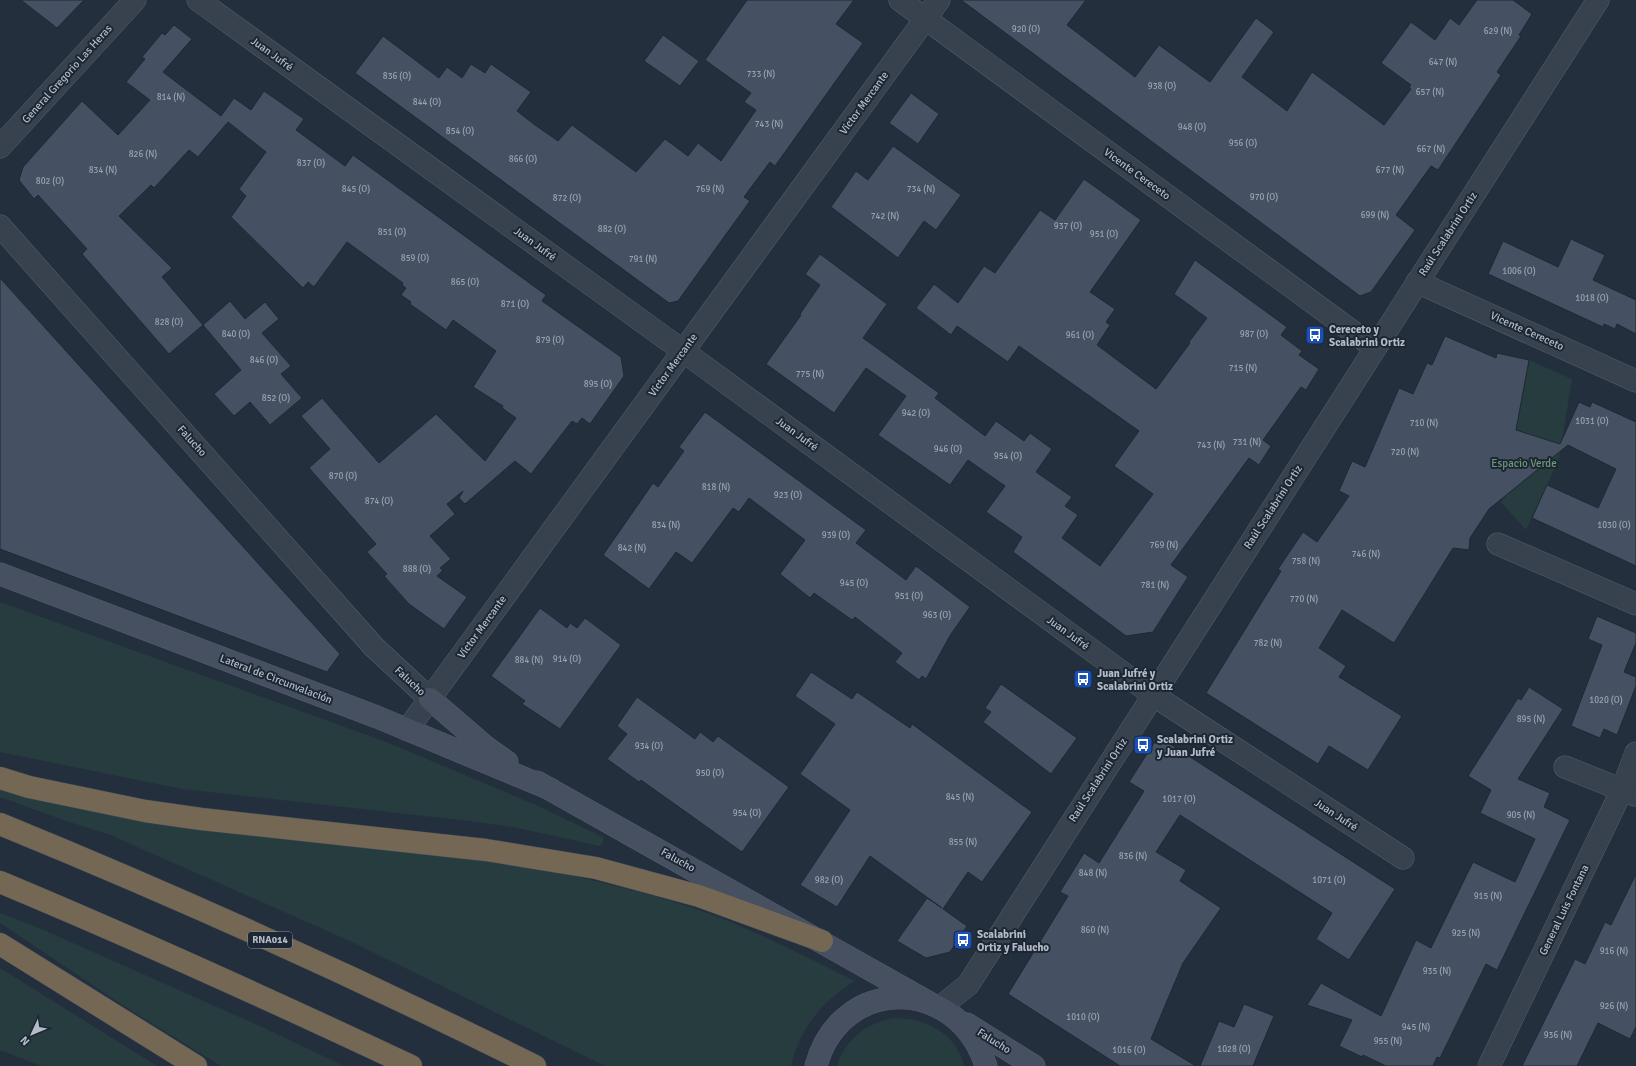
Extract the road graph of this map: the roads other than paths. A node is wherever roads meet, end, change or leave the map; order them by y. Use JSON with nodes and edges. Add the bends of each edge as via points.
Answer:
{"nodes":[{"id":1,"x":135,"y":0,"type":"edge"},
{"id":2,"x":198,"y":0,"type":"edge"},
{"id":3,"x":900,"y":0,"type":"edge"},
{"id":4,"x":939,"y":0,"type":"edge"},
{"id":5,"x":1598,"y":0,"type":"edge"},
{"id":6,"x":925,"y":19,"type":"junction"},
{"id":7,"x":0,"y":147,"type":"edge"},
{"id":8,"x":0,"y":226,"type":"edge"},
{"id":9,"x":1417,"y":282,"type":"junction"},
{"id":10,"x":1375,"y":348,"type":"junction"},
{"id":11,"x":683,"y":351,"type":"junction"},
{"id":12,"x":1636,"y":381,"type":"edge"},
{"id":13,"x":1498,"y":544,"type":"dead end"},
{"id":14,"x":0,"y":574,"type":"edge"},
{"id":15,"x":1636,"y":604,"type":"edge"},
{"id":16,"x":1153,"y":695,"type":"junction"},
{"id":17,"x":430,"y":699,"type":"junction"},
{"id":18,"x":407,"y":730,"type":"junction"},
{"id":19,"x":1636,"y":753,"type":"edge"},
{"id":20,"x":1565,"y":767,"type":"dead end"},
{"id":21,"x":0,"y":778,"type":"edge"},
{"id":22,"x":550,"y":789,"type":"junction"},
{"id":23,"x":1629,"y":793,"type":"edge"},
{"id":24,"x":0,"y":824,"type":"edge"},
{"id":25,"x":1403,"y":858,"type":"dead end"},
{"id":26,"x":0,"y":882,"type":"edge"},
{"id":27,"x":822,"y":941,"type":"junction"},
{"id":28,"x":0,"y":944,"type":"edge"},
{"id":29,"x":941,"y":1008,"type":"junction"},
{"id":30,"x":196,"y":1066,"type":"edge"},
{"id":31,"x":411,"y":1066,"type":"edge"},
{"id":32,"x":535,"y":1066,"type":"edge"},
{"id":33,"x":816,"y":1066,"type":"edge"},
{"id":34,"x":986,"y":1066,"type":"edge"},
{"id":35,"x":1034,"y":1066,"type":"edge"},
{"id":36,"x":1489,"y":1066,"type":"edge"}],
"edges":[{"from":1,"to":7,"type":"street","name":"General Gregorio Las Heras"},
{"from":2,"to":11,"type":"street","name":"Juan Jufré"},
{"from":3,"to":6,"type":"street","name":"Vicente Cereceto"},
{"from":4,"to":6,"type":"street","name":"Víctor Mercante"},
{"from":5,"to":9,"type":"street","name":"Raúl Scalabrini Ortiz"},
{"from":6,"to":10,"type":"street","name":"Vicente Cereceto"},
{"from":6,"to":11,"type":"street","name":"Víctor Mercante"},
{"from":8,"to":17,"type":"street","name":"Falucho","via":[[374,647]]},
{"from":9,"to":10,"type":"street","name":"Raúl Scalabrini Ortiz"},
{"from":9,"to":12,"type":"street","name":"Vicente Cereceto"},
{"from":10,"to":16,"type":"street","name":"Raúl Scalabrini Ortiz"},
{"from":11,"to":16,"type":"street","name":"Juan Jufré"},
{"from":11,"to":17,"type":"street","name":"Víctor Mercante"},
{"from":13,"to":15,"type":"street"},
{"from":14,"to":18,"type":"street","name":"Lateral de Circunvalación"},
{"from":16,"to":25,"type":"street","name":"Juan Jufré"},
{"from":16,"to":29,"type":"street","name":"Raúl Scalabrini Ortiz","via":[[968,985]]},
{"from":17,"to":18,"type":"street","name":"Víctor Mercante"},
{"from":17,"to":22,"type":"street","name":"Falucho","via":[[487,748]]},
{"from":18,"to":22,"type":"street","name":"Lateral de Circunvalación"},
{"from":19,"to":23,"type":"street","name":"General Luis Fontana"},
{"from":20,"to":23,"type":"street"},
{"from":21,"to":27,"type":"highway","via":[[152,812],[479,849],[596,868],[699,896]]},
{"from":22,"to":27,"type":"street","name":"Falucho"},
{"from":23,"to":36,"type":"street","name":"General Luis Fontana"},
{"from":24,"to":32,"type":"highway","number":"RNA014","via":[[244,928]]},
{"from":26,"to":31,"type":"highway","via":[[103,924]]},
{"from":27,"to":29,"type":"street","name":"Falucho"},
{"from":28,"to":30,"type":"highway"},
{"from":29,"to":33,"type":"street","via":[[903,998],[877,1001],[854,1012],[834,1028],[821,1050]]},
{"from":29,"to":34,"type":"street","via":[[966,1027],[979,1045]]},
{"from":29,"to":35,"type":"street","name":"Falucho"}]}
